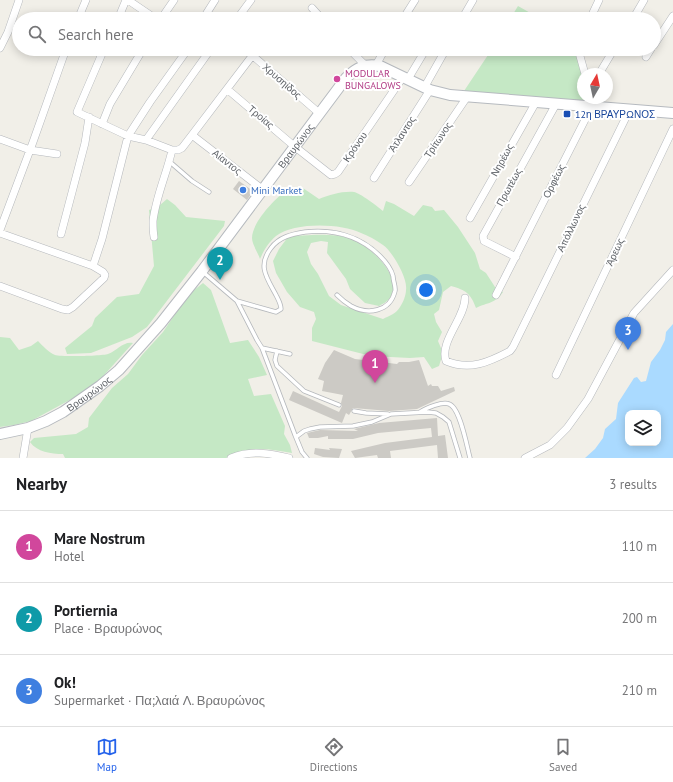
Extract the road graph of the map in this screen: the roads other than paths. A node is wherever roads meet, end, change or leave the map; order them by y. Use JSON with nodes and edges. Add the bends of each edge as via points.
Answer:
{"nodes":[{"id":1,"x":19,"y":0,"type":"edge"},
{"id":2,"x":86,"y":0,"type":"edge"},
{"id":3,"x":127,"y":0,"type":"edge"},
{"id":4,"x":174,"y":0,"type":"edge"},
{"id":5,"x":215,"y":0,"type":"edge"},
{"id":6,"x":252,"y":0,"type":"edge"},
{"id":7,"x":414,"y":0,"type":"edge"},
{"id":8,"x":472,"y":0,"type":"edge"},
{"id":9,"x":599,"y":0,"type":"edge"},
{"id":10,"x":644,"y":0,"type":"edge"},
{"id":11,"x":312,"y":8,"type":"dead end"},
{"id":12,"x":15,"y":12,"type":"edge"},
{"id":13,"x":81,"y":12,"type":"edge"},
{"id":14,"x":121,"y":12,"type":"edge"},
{"id":15,"x":145,"y":12,"type":"edge"},
{"id":16,"x":166,"y":12,"type":"edge"},
{"id":17,"x":207,"y":12,"type":"edge"},
{"id":18,"x":243,"y":12,"type":"edge"},
{"id":19,"x":316,"y":12,"type":"edge"},
{"id":20,"x":407,"y":12,"type":"edge"},
{"id":21,"x":466,"y":12,"type":"edge"},
{"id":22,"x":593,"y":12,"type":"edge"},
{"id":23,"x":637,"y":12,"type":"edge"},
{"id":24,"x":673,"y":16,"type":"edge"},
{"id":25,"x":12,"y":20,"type":"edge"},
{"id":26,"x":661,"y":34,"type":"edge"},
{"id":27,"x":0,"y":48,"type":"edge"},
{"id":28,"x":64,"y":56,"type":"edge"},
{"id":29,"x":101,"y":56,"type":"edge"},
{"id":30,"x":139,"y":56,"type":"edge"},
{"id":31,"x":183,"y":56,"type":"edge"},
{"id":32,"x":203,"y":56,"type":"edge"},
{"id":33,"x":252,"y":56,"type":"joint"},
{"id":34,"x":356,"y":56,"type":"edge"},
{"id":35,"x":381,"y":56,"type":"edge"},
{"id":36,"x":421,"y":56,"type":"edge"},
{"id":37,"x":443,"y":56,"type":"edge"},
{"id":38,"x":580,"y":56,"type":"edge"},
{"id":39,"x":610,"y":56,"type":"edge"},
{"id":40,"x":364,"y":65,"type":"junction"},
{"id":41,"x":376,"y":65,"type":"junction"},
{"id":42,"x":583,"y":68,"type":"edge"},
{"id":43,"x":603,"y":68,"type":"edge"},
{"id":44,"x":406,"y":78,"type":"junction"},
{"id":45,"x":227,"y":89,"type":"junction"},
{"id":46,"x":427,"y":89,"type":"junction"},
{"id":47,"x":467,"y":97,"type":"junction"},
{"id":48,"x":536,"y":102,"type":"junction"},
{"id":49,"x":577,"y":103,"type":"edge"},
{"id":50,"x":556,"y":104,"type":"junction"},
{"id":51,"x":591,"y":104,"type":"edge"},
{"id":52,"x":603,"y":104,"type":"edge"},
{"id":53,"x":630,"y":109,"type":"junction"},
{"id":54,"x":319,"y":113,"type":"junction"},
{"id":55,"x":673,"y":113,"type":"edge"},
{"id":56,"x":89,"y":117,"type":"junction"},
{"id":57,"x":102,"y":124,"type":"junction"},
{"id":58,"x":673,"y":129,"type":"edge"},
{"id":59,"x":192,"y":135,"type":"junction"},
{"id":60,"x":128,"y":136,"type":"junction"},
{"id":61,"x":0,"y":139,"type":"edge"},
{"id":62,"x":146,"y":140,"type":"junction"},
{"id":63,"x":294,"y":146,"type":"junction"},
{"id":64,"x":30,"y":150,"type":"junction"},
{"id":65,"x":172,"y":150,"type":"junction"},
{"id":66,"x":56,"y":154,"type":"dead end"},
{"id":67,"x":170,"y":162,"type":"junction"},
{"id":68,"x":374,"y":178,"type":"dead end"},
{"id":69,"x":409,"y":182,"type":"dead end"},
{"id":70,"x":262,"y":189,"type":"junction"},
{"id":71,"x":209,"y":192,"type":"dead end"},
{"id":72,"x":470,"y":218,"type":"dead end"},
{"id":73,"x":0,"y":231,"type":"edge"},
{"id":74,"x":61,"y":234,"type":"dead end"},
{"id":75,"x":154,"y":237,"type":"dead end"},
{"id":76,"x":516,"y":257,"type":"junction"},
{"id":77,"x":93,"y":266,"type":"junction"},
{"id":78,"x":673,"y":270,"type":"edge"},
{"id":79,"x":202,"y":271,"type":"junction"},
{"id":80,"x":0,"y":286,"type":"edge"},
{"id":81,"x":337,"y":294,"type":"dead end"},
{"id":82,"x":496,"y":295,"type":"dead end"},
{"id":83,"x":465,"y":298,"type":"dead end"},
{"id":84,"x":237,"y":301,"type":"junction"},
{"id":85,"x":262,"y":348,"type":"junction"},
{"id":86,"x":277,"y":352,"type":"junction"},
{"id":87,"x":290,"y":354,"type":"dead end"},
{"id":88,"x":556,"y":375,"type":"dead end"},
{"id":89,"x":339,"y":405,"type":"dead end"},
{"id":90,"x":354,"y":411,"type":"dead end"},
{"id":91,"x":417,"y":413,"type":"junction"},
{"id":92,"x":391,"y":414,"type":"junction"},
{"id":93,"x":28,"y":428,"type":"junction"},
{"id":94,"x":0,"y":434,"type":"edge"},
{"id":95,"x":296,"y":437,"type":"junction"},
{"id":96,"x":23,"y":458,"type":"edge"},
{"id":97,"x":231,"y":458,"type":"edge"},
{"id":98,"x":289,"y":458,"type":"edge"},
{"id":99,"x":307,"y":458,"type":"edge"},
{"id":100,"x":460,"y":458,"type":"edge"},
{"id":101,"x":470,"y":458,"type":"edge"},
{"id":102,"x":525,"y":458,"type":"edge"}],
"edges":[{"from":1,"to":12,"type":"street"},
{"from":2,"to":13,"type":"street"},
{"from":3,"to":14,"type":"street"},
{"from":3,"to":15,"type":"street"},
{"from":4,"to":16,"type":"street"},
{"from":5,"to":17,"type":"street"},
{"from":6,"to":18,"type":"street"},
{"from":7,"to":20,"type":"street"},
{"from":8,"to":21,"type":"street"},
{"from":9,"to":22,"type":"street"},
{"from":10,"to":23,"type":"street"},
{"from":11,"to":19,"type":"street"},
{"from":24,"to":26,"type":"street"},
{"from":25,"to":27,"type":"street"},
{"from":28,"to":64,"type":"street"},
{"from":29,"to":56,"type":"street","via":[[77,112]]},
{"from":30,"to":57,"type":"street","via":[[110,104]]},
{"from":31,"to":60,"type":"street"},
{"from":32,"to":62,"type":"street"},
{"from":33,"to":45,"type":"street"},
{"from":33,"to":54,"type":"street","name":"Χρυσηίδος"},
{"from":34,"to":40,"type":"street"},
{"from":35,"to":41,"type":"street"},
{"from":36,"to":44,"type":"street"},
{"from":37,"to":46,"type":"street","name":"Άτλαντος"},
{"from":38,"to":42,"type":"street"},
{"from":39,"to":43,"type":"street"},
{"from":40,"to":41,"type":"main road"},
{"from":40,"to":54,"type":"main road","name":"Βραυρώνος","via":[[346,78]]},
{"from":41,"to":44,"type":"main road"},
{"from":44,"to":46,"type":"main road"},
{"from":44,"to":63,"type":"street","name":"Κρόνου","via":[[335,174],[326,172]]},
{"from":45,"to":59,"type":"street"},
{"from":45,"to":63,"type":"street","name":"Τροίας"},
{"from":46,"to":47,"type":"main road"},
{"from":46,"to":68,"type":"street","name":"Άτλαντος"},
{"from":47,"to":48,"type":"main road"},
{"from":47,"to":69,"type":"street","name":"Τρίτωνος"},
{"from":48,"to":50,"type":"main road"},
{"from":48,"to":72,"type":"street","name":"Νηρέως"},
{"from":49,"to":50,"type":"main road"},
{"from":50,"to":76,"type":"street","name":"Πρωτέως","via":[[483,236],[484,240]]},
{"from":51,"to":76,"type":"street","name":"Ορφέως"},
{"from":52,"to":53,"type":"main road"},
{"from":53,"to":55,"type":"main road"},
{"from":53,"to":83,"type":"street","name":"Απόλλωνος","via":[[513,347],[502,355],[469,367],[446,361],[444,356],[451,332],[465,306]]},
{"from":54,"to":63,"type":"main road","name":"Βραυρώνος"},
{"from":56,"to":57,"type":"street"},
{"from":56,"to":74,"type":"street","via":[[85,143]]},
{"from":57,"to":60,"type":"street"},
{"from":58,"to":88,"type":"street","name":"Άρεως"},
{"from":59,"to":65,"type":"street","via":[[182,148]]},
{"from":59,"to":70,"type":"street","name":"Αίαντος"},
{"from":60,"to":62,"type":"street"},
{"from":60,"to":77,"type":"street"},
{"from":61,"to":64,"type":"street"},
{"from":62,"to":65,"type":"street"},
{"from":63,"to":70,"type":"main road","name":"Βραυρώνος"},
{"from":64,"to":66,"type":"street"},
{"from":64,"to":73,"type":"street"},
{"from":65,"to":67,"type":"street"},
{"from":67,"to":71,"type":"lane"},
{"from":67,"to":75,"type":"street","via":[[156,207]]},
{"from":70,"to":79,"type":"main road","name":"Βραυρώνος"},
{"from":73,"to":77,"type":"street"},
{"from":76,"to":82,"type":"street","name":"Ορφέως"},
{"from":77,"to":80,"type":"street","via":[[103,272],[104,278],[68,310]]},
{"from":78,"to":102,"type":"street","via":[[634,313],[588,399],[567,428],[550,444]]},
{"from":79,"to":84,"type":"lane"},
{"from":79,"to":93,"type":"main road","name":"Βραυρώνος","via":[[142,346],[111,377],[63,412]]},
{"from":81,"to":84,"type":"lane","via":[[353,307],[378,311],[391,301],[395,290],[392,273],[386,261],[373,248],[359,240],[346,235],[314,231],[285,236],[274,243],[265,256],[264,271],[281,309],[276,312]]},
{"from":84,"to":85,"type":"lane"},
{"from":85,"to":86,"type":"lane"},
{"from":85,"to":95,"type":"lane"},
{"from":86,"to":87,"type":"lane"},
{"from":86,"to":89,"type":"lane","via":[[277,366],[304,391]]},
{"from":90,"to":92,"type":"lane"},
{"from":91,"to":92,"type":"lane"},
{"from":91,"to":100,"type":"lane","via":[[436,413],[448,422]]},
{"from":91,"to":101,"type":"lane","via":[[445,403],[454,407]]},
{"from":92,"to":95,"type":"lane","via":[[353,426],[310,429]]},
{"from":93,"to":94,"type":"main road","name":"Βραυρώνος"},
{"from":93,"to":96,"type":"street"},
{"from":95,"to":99,"type":"lane"},
{"from":97,"to":98,"type":"street","via":[[242,454],[260,453]]}]}
